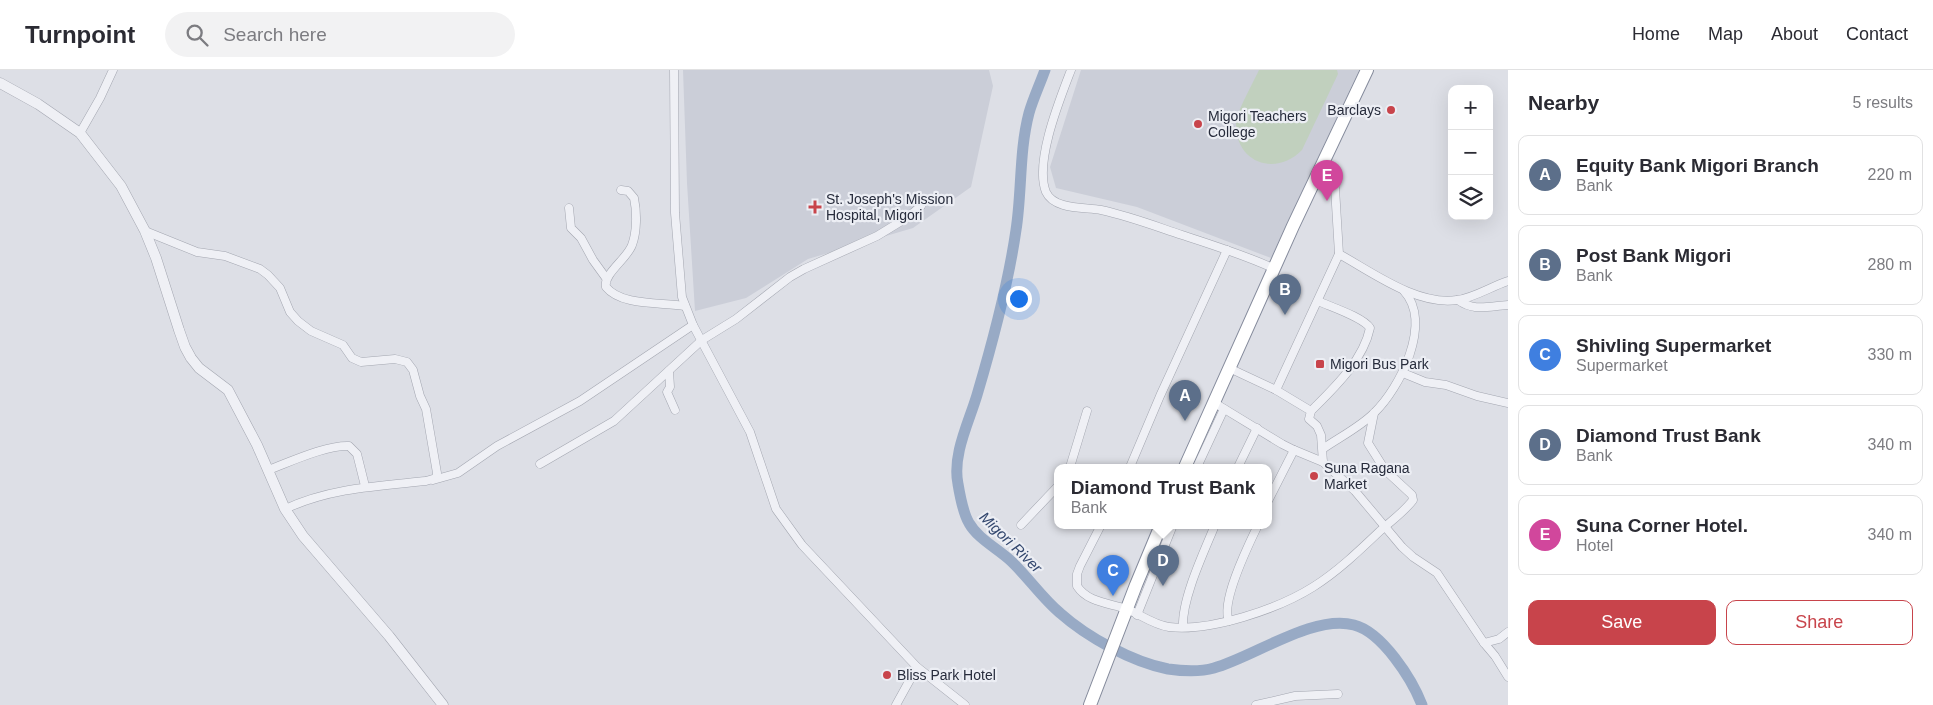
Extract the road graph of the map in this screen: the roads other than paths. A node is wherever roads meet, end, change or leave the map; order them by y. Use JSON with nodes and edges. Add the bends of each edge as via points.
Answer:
{"nodes":[{"id":1,"x":113,"y":70,"type":"edge"},
{"id":2,"x":674,"y":70,"type":"edge"},
{"id":3,"x":1071,"y":70,"type":"edge"},
{"id":4,"x":1367,"y":70,"type":"edge"},
{"id":5,"x":0,"y":82,"type":"edge"},
{"id":6,"x":80,"y":133,"type":"junction"},
{"id":7,"x":1321,"y":166,"type":"junction"},
{"id":8,"x":621,"y":190,"type":"dead end"},
{"id":9,"x":922,"y":206,"type":"dead end"},
{"id":10,"x":568,"y":208,"type":"dead end"},
{"id":11,"x":145,"y":231,"type":"junction"},
{"id":12,"x":1227,"y":250,"type":"junction"},
{"id":13,"x":1339,"y":254,"type":"junction"},
{"id":14,"x":1275,"y":269,"type":"junction"},
{"id":15,"x":606,"y":278,"type":"junction"},
{"id":16,"x":1508,"y":281,"type":"edge"},
{"id":17,"x":1403,"y":290,"type":"junction"},
{"id":18,"x":1458,"y":300,"type":"junction"},
{"id":19,"x":1318,"y":301,"type":"junction"},
{"id":20,"x":1508,"y":305,"type":"edge"},
{"id":21,"x":685,"y":306,"type":"junction"},
{"id":22,"x":693,"y":325,"type":"junction"},
{"id":23,"x":702,"y":340,"type":"junction"},
{"id":24,"x":1229,"y":368,"type":"junction"},
{"id":25,"x":669,"y":371,"type":"junction"},
{"id":26,"x":1402,"y":373,"type":"junction"},
{"id":27,"x":653,"y":386,"type":"junction"},
{"id":28,"x":1276,"y":390,"type":"junction"},
{"id":29,"x":668,"y":392,"type":"junction"},
{"id":30,"x":1213,"y":402,"type":"junction"},
{"id":31,"x":1508,"y":403,"type":"edge"},
{"id":32,"x":1224,"y":408,"type":"junction"},
{"id":33,"x":675,"y":410,"type":"dead end"},
{"id":34,"x":1087,"y":411,"type":"dead end"},
{"id":35,"x":1312,"y":411,"type":"junction"},
{"id":36,"x":1374,"y":413,"type":"junction"},
{"id":37,"x":1257,"y":428,"type":"junction"},
{"id":38,"x":1324,"y":448,"type":"junction"},
{"id":39,"x":1294,"y":450,"type":"junction"},
{"id":40,"x":1323,"y":462,"type":"junction"},
{"id":41,"x":540,"y":464,"type":"dead end"},
{"id":42,"x":1071,"y":464,"type":"edge"},
{"id":43,"x":1131,"y":464,"type":"edge"},
{"id":44,"x":1186,"y":464,"type":"edge"},
{"id":45,"x":1198,"y":464,"type":"edge"},
{"id":46,"x":1239,"y":464,"type":"edge"},
{"id":47,"x":268,"y":470,"type":"junction"},
{"id":48,"x":433,"y":480,"type":"junction"},
{"id":49,"x":365,"y":486,"type":"junction"},
{"id":50,"x":1054,"y":490,"type":"edge"},
{"id":51,"x":1272,"y":493,"type":"edge"},
{"id":52,"x":285,"y":509,"type":"junction"},
{"id":53,"x":1021,"y":525,"type":"dead end"},
{"id":54,"x":1384,"y":527,"type":"junction"},
{"id":55,"x":1099,"y":529,"type":"edge"},
{"id":56,"x":1160,"y":529,"type":"edge"},
{"id":57,"x":1171,"y":529,"type":"edge"},
{"id":58,"x":1213,"y":529,"type":"edge"},
{"id":59,"x":1256,"y":529,"type":"edge"},
{"id":60,"x":1132,"y":612,"type":"junction"},
{"id":61,"x":1229,"y":622,"type":"junction"},
{"id":62,"x":1183,"y":626,"type":"junction"},
{"id":63,"x":1508,"y":632,"type":"edge"},
{"id":64,"x":1484,"y":643,"type":"junction"},
{"id":65,"x":917,"y":667,"type":"junction"},
{"id":66,"x":1508,"y":677,"type":"edge"},
{"id":67,"x":1338,"y":694,"type":"dead end"},
{"id":68,"x":443,"y":705,"type":"edge"},
{"id":69,"x":896,"y":705,"type":"edge"},
{"id":70,"x":965,"y":705,"type":"edge"},
{"id":71,"x":1090,"y":705,"type":"edge"},
{"id":72,"x":1256,"y":705,"type":"edge"}],
"edges":[{"from":1,"to":6,"type":"street"},
{"from":2,"to":21,"type":"street","via":[[675,213],[680,285]]},
{"from":3,"to":12,"type":"street","via":[[1059,101],[1044,165],[1050,198],[1060,204],[1126,217]]},
{"from":4,"to":7,"type":"highway"},
{"from":5,"to":6,"type":"street"},
{"from":6,"to":11,"type":"street","via":[[121,186]]},
{"from":7,"to":13,"type":"street","via":[[1330,174],[1335,188]]},
{"from":7,"to":14,"type":"highway"},
{"from":8,"to":15,"type":"street","via":[[628,191],[634,198],[634,237],[629,251]]},
{"from":9,"to":23,"type":"street","via":[[877,236],[804,269]]},
{"from":10,"to":15,"type":"street","via":[[571,228]]},
{"from":11,"to":47,"type":"street","via":[[184,347],[199,368],[228,390]]},
{"from":11,"to":48,"type":"street","via":[[197,252],[225,256],[260,269],[280,288],[290,312],[298,321],[311,332],[344,345],[352,358],[362,362],[395,359],[407,362],[413,370],[426,409],[437,472]]},
{"from":12,"to":14,"type":"street"},
{"from":12,"to":43,"type":"street"},
{"from":13,"to":17,"type":"street"},
{"from":13,"to":19,"type":"street"},
{"from":14,"to":24,"type":"highway"},
{"from":15,"to":21,"type":"street","via":[[606,287],[625,300]]},
{"from":16,"to":18,"type":"street"},
{"from":17,"to":18,"type":"street","via":[[1431,298]]},
{"from":17,"to":26,"type":"street","via":[[1414,309],[1415,328]]},
{"from":18,"to":20,"type":"street","via":[[1477,309]]},
{"from":19,"to":28,"type":"street"},
{"from":19,"to":35,"type":"street","via":[[1370,328],[1362,351],[1352,366]]},
{"from":21,"to":22,"type":"street"},
{"from":22,"to":23,"type":"street"},
{"from":22,"to":48,"type":"street","via":[[580,401],[497,446],[458,473]]},
{"from":23,"to":25,"type":"street"},
{"from":23,"to":65,"type":"street","via":[[750,432],[770,496],[782,520]]},
{"from":24,"to":28,"type":"street"},
{"from":24,"to":30,"type":"highway"},
{"from":25,"to":27,"type":"street"},
{"from":25,"to":29,"type":"street"},
{"from":26,"to":31,"type":"street"},
{"from":26,"to":36,"type":"street"},
{"from":27,"to":29,"type":"street"},
{"from":27,"to":41,"type":"street","via":[[614,421]]},
{"from":28,"to":35,"type":"street"},
{"from":29,"to":33,"type":"street"},
{"from":30,"to":32,"type":"street"},
{"from":30,"to":44,"type":"highway"},
{"from":32,"to":37,"type":"street"},
{"from":32,"to":45,"type":"street"},
{"from":34,"to":42,"type":"street"},
{"from":35,"to":38,"type":"street","via":[[1310,418],[1320,430]]},
{"from":36,"to":38,"type":"street"},
{"from":36,"to":54,"type":"street","via":[[1368,443],[1385,470],[1413,499]]},
{"from":37,"to":39,"type":"street"},
{"from":37,"to":46,"type":"street"},
{"from":38,"to":40,"type":"street"},
{"from":39,"to":40,"type":"street"},
{"from":39,"to":51,"type":"street"},
{"from":40,"to":54,"type":"street","via":[[1355,491]]},
{"from":47,"to":49,"type":"street","via":[[311,454],[349,446],[356,454]]},
{"from":47,"to":52,"type":"street"},
{"from":48,"to":49,"type":"street"},
{"from":49,"to":52,"type":"street","via":[[319,496]]},
{"from":50,"to":53,"type":"street"},
{"from":52,"to":68,"type":"street","via":[[303,536]]},
{"from":54,"to":61,"type":"street","via":[[1312,588]]},
{"from":54,"to":64,"type":"street","via":[[1413,557],[1437,574]]},
{"from":55,"to":60,"type":"street","via":[[1080,566],[1077,586],[1088,597]]},
{"from":56,"to":60,"type":"highway"},
{"from":57,"to":60,"type":"street"},
{"from":58,"to":62,"type":"street","via":[[1192,585]]},
{"from":59,"to":61,"type":"street","via":[[1235,578],[1228,608]]},
{"from":60,"to":62,"type":"street","via":[[1160,625]]},
{"from":60,"to":71,"type":"highway","via":[[1119,630]]},
{"from":61,"to":62,"type":"street"},
{"from":63,"to":64,"type":"street","via":[[1499,639]]},
{"from":64,"to":66,"type":"street"},
{"from":65,"to":69,"type":"street"},
{"from":65,"to":70,"type":"street"},
{"from":67,"to":72,"type":"street","via":[[1295,696]]}]}
